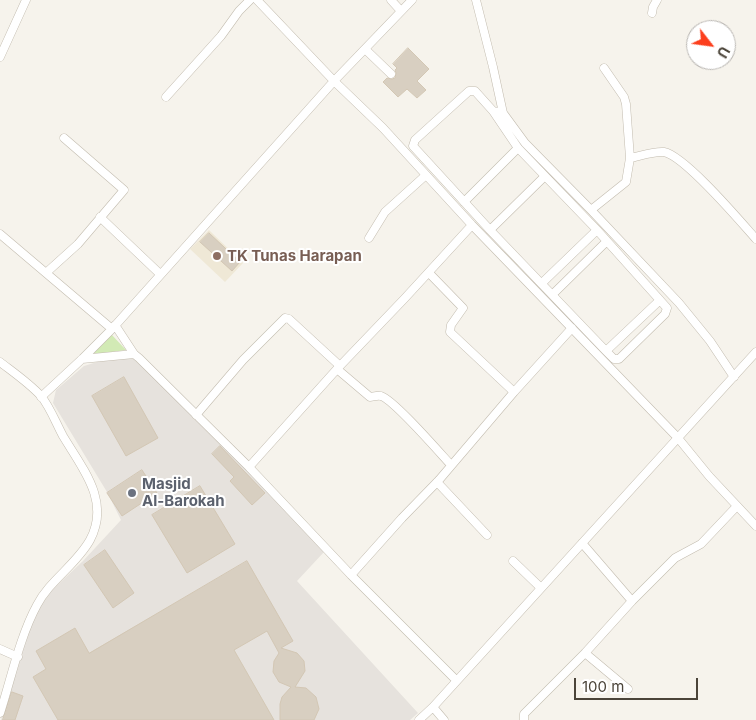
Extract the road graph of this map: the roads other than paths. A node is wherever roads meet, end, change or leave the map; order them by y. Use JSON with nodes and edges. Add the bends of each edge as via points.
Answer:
{"nodes":[{"id":1,"x":26,"y":0,"type":"edge"},
{"id":2,"x":250,"y":0,"type":"edge"},
{"id":3,"x":257,"y":0,"type":"edge"},
{"id":4,"x":391,"y":0,"type":"edge"},
{"id":5,"x":412,"y":0,"type":"edge"},
{"id":6,"x":476,"y":0,"type":"edge"},
{"id":7,"x":657,"y":0,"type":"edge"},
{"id":8,"x":401,"y":11,"type":"junction"},
{"id":9,"x":652,"y":13,"type":"dead end"},
{"id":10,"x":365,"y":49,"type":"junction"},
{"id":11,"x":0,"y":57,"type":"edge"},
{"id":12,"x":604,"y":68,"type":"dead end"},
{"id":13,"x":391,"y":74,"type":"dead end"},
{"id":14,"x":334,"y":81,"type":"junction"},
{"id":15,"x":166,"y":97,"type":"dead end"},
{"id":16,"x":493,"y":112,"type":"junction"},
{"id":17,"x":503,"y":113,"type":"junction"},
{"id":18,"x":64,"y":138,"type":"dead end"},
{"id":19,"x":518,"y":148,"type":"junction"},
{"id":20,"x":630,"y":158,"type":"junction"},
{"id":21,"x":426,"y":175,"type":"junction"},
{"id":22,"x":545,"y":176,"type":"junction"},
{"id":23,"x":464,"y":202,"type":"junction"},
{"id":24,"x":591,"y":210,"type":"junction"},
{"id":25,"x":100,"y":218,"type":"junction"},
{"id":26,"x":472,"y":225,"type":"junction"},
{"id":27,"x":490,"y":230,"type":"junction"},
{"id":28,"x":597,"y":230,"type":"junction"},
{"id":29,"x":0,"y":234,"type":"edge"},
{"id":30,"x":369,"y":238,"type":"dead end"},
{"id":31,"x":756,"y":239,"type":"edge"},
{"id":32,"x":607,"y":241,"type":"junction"},
{"id":33,"x":47,"y":272,"type":"junction"},
{"id":34,"x":429,"y":273,"type":"junction"},
{"id":35,"x":160,"y":274,"type":"junction"},
{"id":36,"x":542,"y":283,"type":"junction"},
{"id":37,"x":553,"y":294,"type":"junction"},
{"id":38,"x":660,"y":300,"type":"junction"},
{"id":39,"x":114,"y":327,"type":"junction"},
{"id":40,"x":572,"y":328,"type":"junction"},
{"id":41,"x":606,"y":351,"type":"junction"},
{"id":42,"x":756,"y":352,"type":"edge"},
{"id":43,"x":134,"y":354,"type":"junction"},
{"id":44,"x":82,"y":359,"type":"junction"},
{"id":45,"x":0,"y":362,"type":"edge"},
{"id":46,"x":338,"y":368,"type":"junction"},
{"id":47,"x":734,"y":377,"type":"junction"},
{"id":48,"x":514,"y":392,"type":"junction"},
{"id":49,"x":42,"y":397,"type":"junction"},
{"id":50,"x":196,"y":415,"type":"junction"},
{"id":51,"x":678,"y":438,"type":"junction"},
{"id":52,"x":451,"y":465,"type":"junction"},
{"id":53,"x":249,"y":467,"type":"junction"},
{"id":54,"x":437,"y":482,"type":"junction"},
{"id":55,"x":737,"y":506,"type":"junction"},
{"id":56,"x":756,"y":526,"type":"edge"},
{"id":57,"x":487,"y":535,"type":"dead end"},
{"id":58,"x":582,"y":543,"type":"junction"},
{"id":59,"x":514,"y":561,"type":"dead end"},
{"id":60,"x":351,"y":575,"type":"junction"},
{"id":61,"x":541,"y":588,"type":"junction"},
{"id":62,"x":632,"y":601,"type":"junction"},
{"id":63,"x":0,"y":649,"type":"edge"},
{"id":64,"x":585,"y":653,"type":"junction"},
{"id":65,"x":18,"y":657,"type":"junction"},
{"id":66,"x":456,"y":680,"type":"junction"},
{"id":67,"x":628,"y":689,"type":"dead end"},
{"id":68,"x":433,"y":707,"type":"junction"},
{"id":69,"x":0,"y":713,"type":"edge"},
{"id":70,"x":419,"y":720,"type":"edge"},
{"id":71,"x":444,"y":720,"type":"edge"},
{"id":72,"x":524,"y":720,"type":"edge"}],
"edges":[{"from":1,"to":11,"type":"street"},
{"from":2,"to":15,"type":"street"},
{"from":3,"to":14,"type":"street"},
{"from":4,"to":8,"type":"street"},
{"from":5,"to":8,"type":"street"},
{"from":6,"to":17,"type":"street"},
{"from":7,"to":9,"type":"street"},
{"from":8,"to":10,"type":"street"},
{"from":10,"to":13,"type":"street"},
{"from":10,"to":14,"type":"street"},
{"from":12,"to":20,"type":"street","via":[[624,97]]},
{"from":14,"to":21,"type":"street"},
{"from":14,"to":35,"type":"street"},
{"from":16,"to":17,"type":"street"},
{"from":16,"to":19,"type":"street"},
{"from":16,"to":23,"type":"street","via":[[474,92],[469,91],[415,140],[415,150]]},
{"from":17,"to":24,"type":"street","via":[[525,143]]},
{"from":18,"to":25,"type":"street","via":[[124,190]]},
{"from":19,"to":22,"type":"street"},
{"from":19,"to":23,"type":"street"},
{"from":20,"to":24,"type":"street","via":[[626,182]]},
{"from":20,"to":31,"type":"street","via":[[664,152],[674,156],[711,189]]},
{"from":21,"to":26,"type":"street"},
{"from":21,"to":30,"type":"street","via":[[385,212]]},
{"from":22,"to":27,"type":"street"},
{"from":22,"to":28,"type":"street"},
{"from":23,"to":27,"type":"street"},
{"from":24,"to":47,"type":"street","via":[[679,303]]},
{"from":25,"to":33,"type":"street","via":[[78,244]]},
{"from":25,"to":35,"type":"street"},
{"from":26,"to":34,"type":"street"},
{"from":26,"to":40,"type":"street"},
{"from":27,"to":36,"type":"street"},
{"from":28,"to":32,"type":"street"},
{"from":28,"to":36,"type":"street"},
{"from":29,"to":33,"type":"street"},
{"from":32,"to":37,"type":"street"},
{"from":32,"to":38,"type":"street"},
{"from":33,"to":39,"type":"street"},
{"from":34,"to":46,"type":"street"},
{"from":34,"to":48,"type":"street","via":[[463,308],[450,332]]},
{"from":35,"to":39,"type":"street"},
{"from":36,"to":37,"type":"street"},
{"from":37,"to":41,"type":"street"},
{"from":38,"to":41,"type":"street"},
{"from":38,"to":41,"type":"street","via":[[667,308],[665,314],[619,359],[614,359]]},
{"from":39,"to":43,"type":"street"},
{"from":39,"to":44,"type":"street"},
{"from":40,"to":48,"type":"street"},
{"from":40,"to":51,"type":"street"},
{"from":42,"to":47,"type":"street"},
{"from":43,"to":44,"type":"street"},
{"from":43,"to":50,"type":"street"},
{"from":44,"to":49,"type":"street"},
{"from":45,"to":49,"type":"street"},
{"from":46,"to":50,"type":"street","via":[[286,318],[243,360]]},
{"from":46,"to":52,"type":"street","via":[[370,397],[385,398]]},
{"from":46,"to":53,"type":"street"},
{"from":47,"to":51,"type":"street"},
{"from":48,"to":52,"type":"street"},
{"from":49,"to":65,"type":"street","via":[[92,482],[98,509],[91,539],[82,554],[38,603]]},
{"from":50,"to":53,"type":"street"},
{"from":51,"to":55,"type":"street"},
{"from":51,"to":58,"type":"street"},
{"from":52,"to":54,"type":"street"},
{"from":53,"to":60,"type":"street"},
{"from":54,"to":57,"type":"street"},
{"from":54,"to":60,"type":"street"},
{"from":55,"to":56,"type":"street"},
{"from":55,"to":62,"type":"street","via":[[701,544],[675,558]]},
{"from":58,"to":61,"type":"street"},
{"from":58,"to":62,"type":"street"},
{"from":59,"to":61,"type":"street"},
{"from":60,"to":66,"type":"street"},
{"from":61,"to":66,"type":"street"},
{"from":62,"to":64,"type":"street"},
{"from":63,"to":65,"type":"street"},
{"from":64,"to":67,"type":"street"},
{"from":64,"to":72,"type":"street","via":[[524,714]]},
{"from":65,"to":69,"type":"street"},
{"from":66,"to":68,"type":"street"},
{"from":68,"to":70,"type":"street"},
{"from":68,"to":71,"type":"street"}]}
